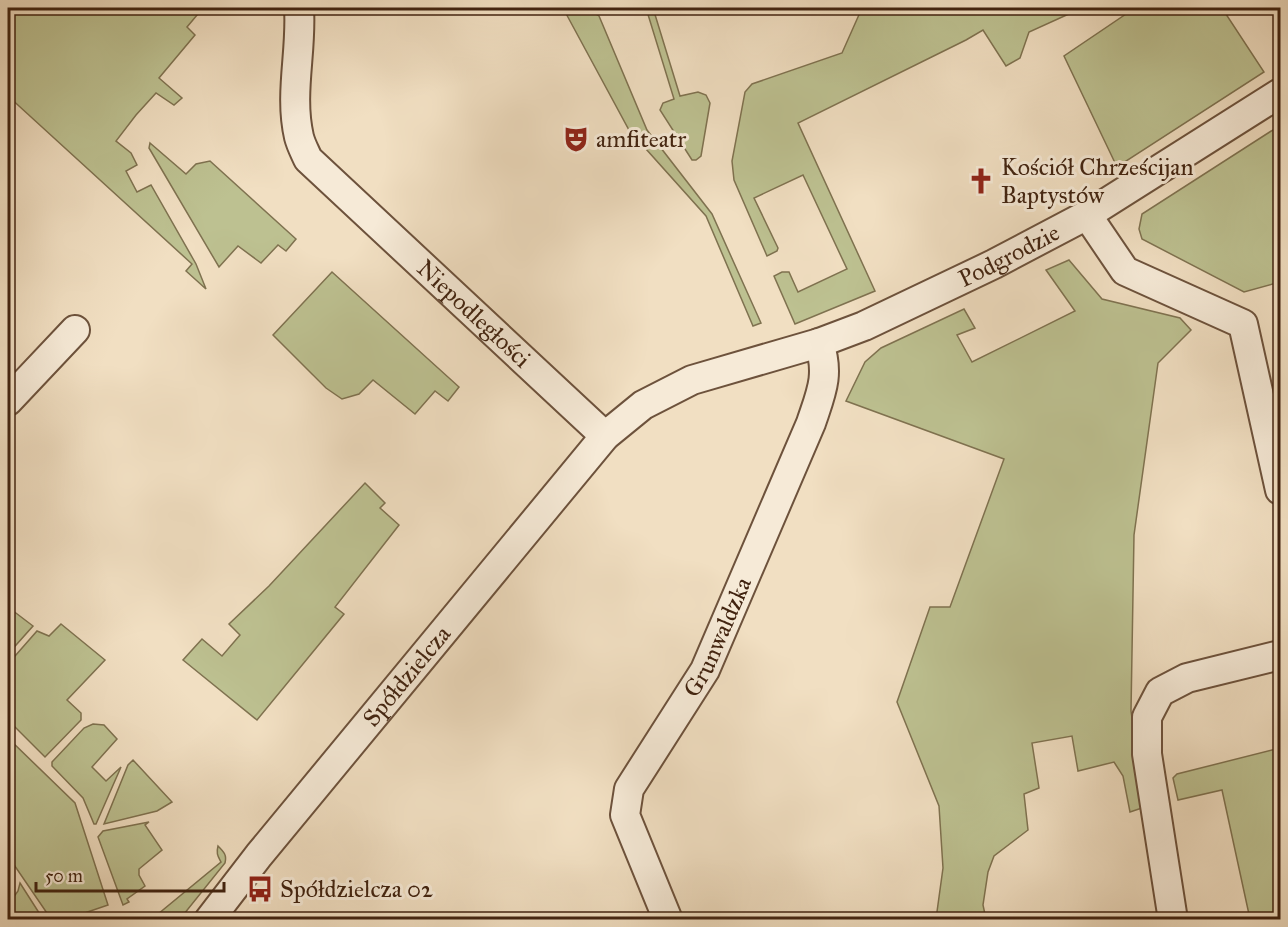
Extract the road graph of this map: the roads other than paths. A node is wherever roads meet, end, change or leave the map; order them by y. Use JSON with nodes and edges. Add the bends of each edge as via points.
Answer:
{"nodes":[{"id":1,"x":299,"y":8,"type":"edge"},
{"id":2,"x":1281,"y":93,"type":"edge"},
{"id":3,"x":1087,"y":215,"type":"junction"},
{"id":4,"x":75,"y":330,"type":"dead end"},
{"id":5,"x":819,"y":344,"type":"junction"},
{"id":6,"x":8,"y":400,"type":"edge"},
{"id":7,"x":605,"y":436,"type":"junction"},
{"id":8,"x":1281,"y":490,"type":"edge"},
{"id":9,"x":1281,"y":654,"type":"edge"},
{"id":10,"x":208,"y":920,"type":"edge"},
{"id":11,"x":668,"y":920,"type":"edge"},
{"id":12,"x":1173,"y":920,"type":"edge"}],
"edges":[{"from":1,"to":7,"type":"street","name":"Niepodległości","via":[[295,117],[308,159]]},
{"from":2,"to":3,"type":"street","name":"Podgrodzie"},
{"from":3,"to":5,"type":"street","name":"Podgrodzie","via":[[984,269]]},
{"from":3,"to":8,"type":"street","via":[[1125,271],[1243,324]]},
{"from":4,"to":6,"type":"street"},
{"from":5,"to":7,"type":"street","name":"Podgrodzie","via":[[692,380],[643,405]]},
{"from":5,"to":11,"type":"street","name":"Grunwaldzka","via":[[825,375],[811,423],[705,670],[629,789],[625,815]]},
{"from":7,"to":10,"type":"street","name":"Spółdzielcza"},
{"from":9,"to":12,"type":"street","via":[[1187,678],[1160,692],[1147,717],[1147,754]]}]}
